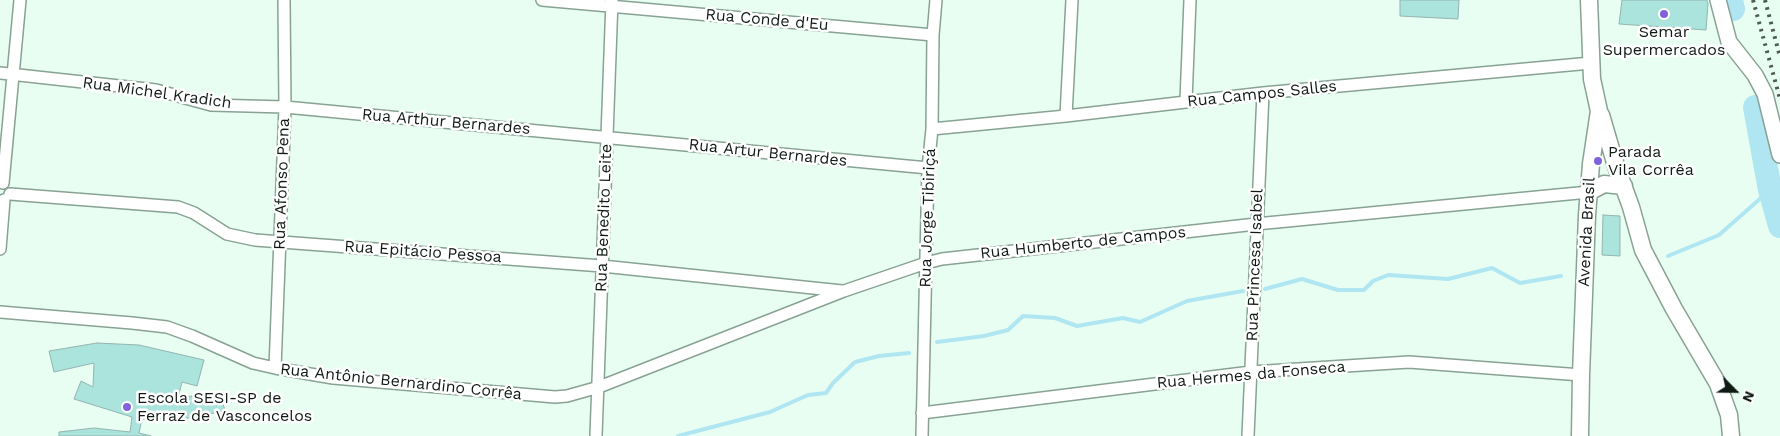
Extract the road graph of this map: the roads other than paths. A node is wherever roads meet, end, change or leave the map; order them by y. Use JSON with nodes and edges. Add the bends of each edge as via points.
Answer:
{"nodes":[{"id":1,"x":20,"y":0,"type":"edge"},
{"id":2,"x":284,"y":0,"type":"edge"},
{"id":3,"x":542,"y":0,"type":"edge"},
{"id":4,"x":936,"y":0,"type":"edge"},
{"id":5,"x":1072,"y":0,"type":"edge"},
{"id":6,"x":1190,"y":0,"type":"edge"},
{"id":7,"x":1589,"y":0,"type":"edge"},
{"id":8,"x":1718,"y":0,"type":"edge"},
{"id":9,"x":612,"y":3,"type":"edge"},
{"id":10,"x":933,"y":35,"type":"junction"},
{"id":11,"x":1591,"y":63,"type":"junction"},
{"id":12,"x":0,"y":73,"type":"edge"},
{"id":13,"x":12,"y":74,"type":"junction"},
{"id":14,"x":1263,"y":93,"type":"junction"},
{"id":15,"x":1186,"y":101,"type":"junction"},
{"id":16,"x":285,"y":107,"type":"junction"},
{"id":17,"x":1599,"y":111,"type":"junction"},
{"id":18,"x":1066,"y":116,"type":"junction"},
{"id":19,"x":932,"y":129,"type":"junction"},
{"id":20,"x":607,"y":137,"type":"junction"},
{"id":21,"x":1780,"y":155,"type":"edge"},
{"id":22,"x":928,"y":168,"type":"junction"},
{"id":23,"x":2,"y":183,"type":"edge"},
{"id":24,"x":1624,"y":186,"type":"junction"},
{"id":25,"x":1589,"y":192,"type":"junction"},
{"id":26,"x":5,"y":198,"type":"edge"},
{"id":27,"x":1256,"y":224,"type":"junction"},
{"id":28,"x":281,"y":241,"type":"junction"},
{"id":29,"x":0,"y":248,"type":"edge"},
{"id":30,"x":926,"y":263,"type":"junction"},
{"id":31,"x":602,"y":266,"type":"junction"},
{"id":32,"x":844,"y":291,"type":"junction"},
{"id":33,"x":0,"y":312,"type":"edge"},
{"id":34,"x":275,"y":368,"type":"junction"},
{"id":35,"x":1251,"y":372,"type":"junction"},
{"id":36,"x":1581,"y":375,"type":"junction"},
{"id":37,"x":599,"y":387,"type":"junction"},
{"id":38,"x":922,"y":413,"type":"junction"},
{"id":39,"x":596,"y":436,"type":"edge"},
{"id":40,"x":922,"y":436,"type":"edge"},
{"id":41,"x":1248,"y":436,"type":"edge"},
{"id":42,"x":1580,"y":436,"type":"edge"},
{"id":43,"x":1731,"y":436,"type":"edge"}],
"edges":[{"from":1,"to":13,"type":"street"},
{"from":2,"to":16,"type":"street","name":"Rua Afonso Pena"},
{"from":3,"to":9,"type":"street","name":"Rua Conde d'Eu"},
{"from":4,"to":10,"type":"street","name":"Rua Jorge Tibiriçá"},
{"from":5,"to":18,"type":"street"},
{"from":6,"to":15,"type":"street"},
{"from":7,"to":11,"type":"main road","name":"Avenida Brasil"},
{"from":8,"to":21,"type":"street","via":[[1730,42],[1765,94]]},
{"from":9,"to":10,"type":"street","name":"Rua Conde d'Eu"},
{"from":9,"to":20,"type":"street","name":"Rua Benedito Leite"},
{"from":10,"to":19,"type":"street","name":"Rua Jorge Tibiriçá"},
{"from":11,"to":14,"type":"street","name":"Rua Campos Salles"},
{"from":11,"to":17,"type":"main road","name":"Avenida Brasil"},
{"from":12,"to":13,"type":"street","name":"Rua Michel Kradich"},
{"from":13,"to":16,"type":"street","name":"Rua Michel Kradich","via":[[156,90],[211,105]]},
{"from":13,"to":23,"type":"street"},
{"from":14,"to":15,"type":"street","name":"Rua Campos Salles"},
{"from":14,"to":27,"type":"street","name":"Rua Princesa Isabel"},
{"from":15,"to":18,"type":"street","name":"Rua Campos Salles"},
{"from":16,"to":20,"type":"street","name":"Rua Arthur Bernardes"},
{"from":16,"to":28,"type":"street","name":"Rua Afonso Pena"},
{"from":17,"to":24,"type":"main road"},
{"from":17,"to":25,"type":"main road","name":"Avenida Brasil"},
{"from":18,"to":19,"type":"street","name":"Rua Campos Salles"},
{"from":19,"to":22,"type":"street","name":"Rua Jorge Tibiriçá"},
{"from":20,"to":22,"type":"street","name":"Rua Artur Bernardes"},
{"from":20,"to":31,"type":"street","name":"Rua Benedito Leite"},
{"from":22,"to":30,"type":"street","name":"Rua Jorge Tibiriçá"},
{"from":23,"to":26,"type":"street","via":[[10,188]]},
{"from":24,"to":25,"type":"main road","via":[[1604,184]]},
{"from":24,"to":43,"type":"main road","via":[[1643,250],[1724,396]]},
{"from":25,"to":27,"type":"street","name":"Rua Humberto de Campos"},
{"from":25,"to":36,"type":"main road","name":"Avenida Brasil"},
{"from":26,"to":28,"type":"street","name":"Rua Epitácio Pessoa","via":[[178,208],[194,213],[227,234]]},
{"from":26,"to":29,"type":"street"},
{"from":27,"to":30,"type":"street","name":"Rua Humberto de Campos"},
{"from":27,"to":35,"type":"street","name":"Rua Princesa Isabel"},
{"from":28,"to":31,"type":"street","name":"Rua Epitácio Pessoa"},
{"from":28,"to":34,"type":"street","name":"Rua Afonso Pena"},
{"from":30,"to":32,"type":"street","name":"Rua Humberto de Campos"},
{"from":30,"to":38,"type":"street","name":"Rua Jorge Tibiriçá"},
{"from":31,"to":32,"type":"street","name":"Rua Epitácio Pessoa"},
{"from":31,"to":37,"type":"street","name":"Rua Benedito Leite"},
{"from":32,"to":37,"type":"street","name":"Rua Humberto de Campos"},
{"from":33,"to":34,"type":"street","name":"Rua Antônio Bernardino Corrêa","via":[[167,328],[235,356]]},
{"from":34,"to":37,"type":"street","name":"Rua Antônio Bernardino Corrêa","via":[[333,378],[537,397],[567,396]]},
{"from":35,"to":36,"type":"street","name":"Rua Hermes da Fonseca","via":[[1409,362]]},
{"from":35,"to":38,"type":"street","name":"Rua Hermes da Fonseca"},
{"from":35,"to":41,"type":"street","name":"Rua Princesa Isabel"},
{"from":36,"to":42,"type":"main road","name":"Avenida Brasil"},
{"from":37,"to":39,"type":"street","name":"Rua Benedito Leite"},
{"from":38,"to":40,"type":"street","name":"Rua Jorge Tibiriçá"}]}
